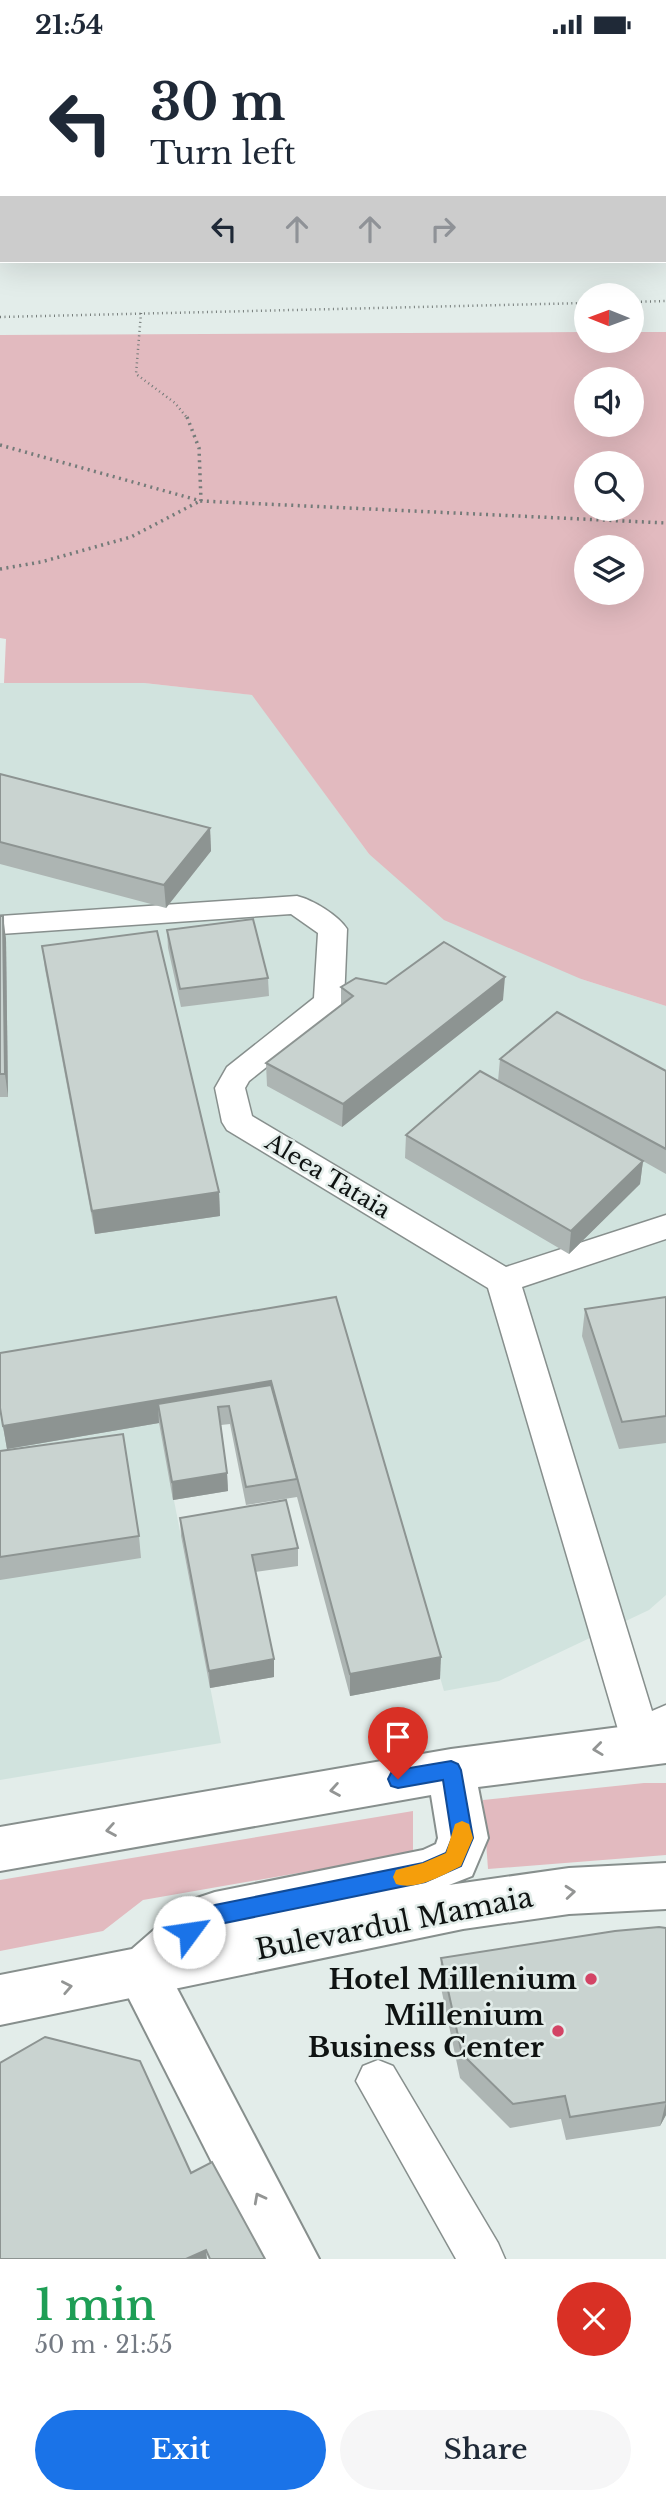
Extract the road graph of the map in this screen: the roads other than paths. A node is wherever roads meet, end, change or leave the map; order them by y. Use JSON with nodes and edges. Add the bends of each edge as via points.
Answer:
{"nodes":[{"id":1,"x":0,"y":925,"type":"edge"},
{"id":2,"x":666,"y":1227,"type":"edge"},
{"id":3,"x":503,"y":1280,"type":"junction"},
{"id":4,"x":658,"y":1736,"type":"edge"},
{"id":5,"x":451,"y":1770,"type":"junction"},
{"id":6,"x":0,"y":1849,"type":"edge"},
{"id":7,"x":666,"y":1887,"type":"edge"},
{"id":8,"x":142,"y":1973,"type":"junction"},
{"id":9,"x":0,"y":2000,"type":"edge"},
{"id":10,"x":378,"y":2081,"type":"dead end"},
{"id":11,"x":291,"y":2259,"type":"edge"},
{"id":12,"x":482,"y":2259,"type":"edge"}],
"edges":[{"from":1,"to":3,"type":"lane","name":"Aleea Tataia","via":[[297,905],[333,929],[329,1002],[238,1074],[230,1089],[238,1122]]},
{"from":2,"to":3,"type":"lane"},
{"from":3,"to":4,"type":"lane"},
{"from":4,"to":5,"type":"main road","one_way":true},
{"from":5,"to":6,"type":"main road","one_way":true},
{"from":5,"to":8,"type":"main road","via":[[463,1838],[454,1860],[425,1872],[215,1915]]},
{"from":8,"to":7,"type":"main road","name":"Bulevardul Mamaia","one_way":true,"via":[[463,1906],[569,1891]]},
{"from":9,"to":8,"type":"main road","name":"Bulevardul Mamaia","one_way":true},
{"from":11,"to":8,"type":"main road","one_way":true},
{"from":10,"to":12,"type":"lane"}]}
